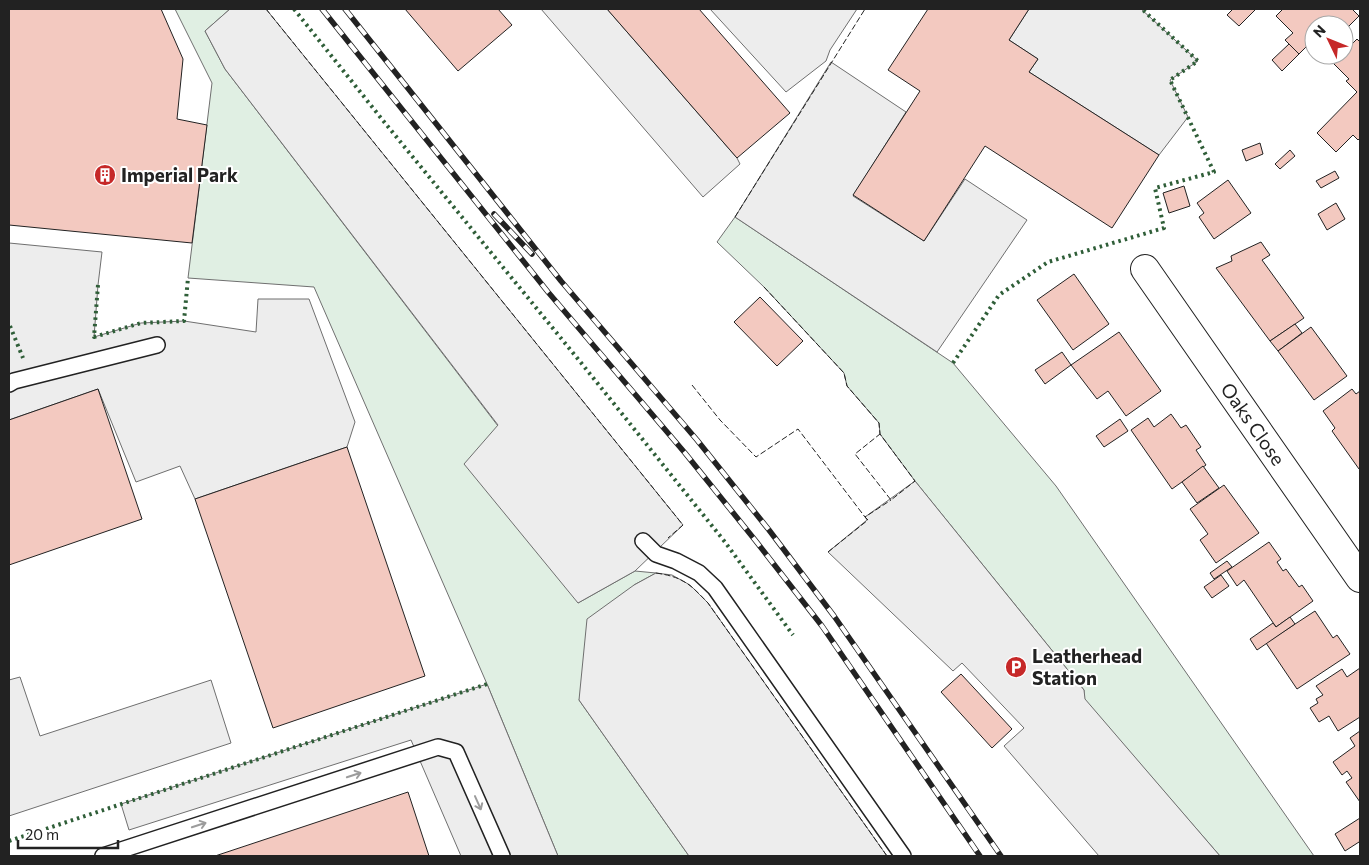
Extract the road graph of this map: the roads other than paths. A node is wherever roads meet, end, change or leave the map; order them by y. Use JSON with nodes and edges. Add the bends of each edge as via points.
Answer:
{"nodes":[{"id":1,"x":1145,"y":269,"type":"dead end"},
{"id":2,"x":157,"y":345,"type":"dead end"},
{"id":3,"x":9,"y":384,"type":"edge"},
{"id":4,"x":644,"y":541,"type":"dead end"},
{"id":5,"x":1360,"y":578,"type":"edge"},
{"id":6,"x":103,"y":856,"type":"edge"},
{"id":7,"x":502,"y":856,"type":"edge"},
{"id":8,"x":903,"y":856,"type":"edge"}],
"edges":[{"from":1,"to":5,"type":"street","name":"Oaks Close"},
{"from":2,"to":3,"type":"lane"},
{"from":4,"to":8,"type":"lane","via":[[656,554],[699,573],[715,588]]},
{"from":6,"to":7,"type":"lane","one_way":true,"via":[[438,747],[456,752]]}]}
